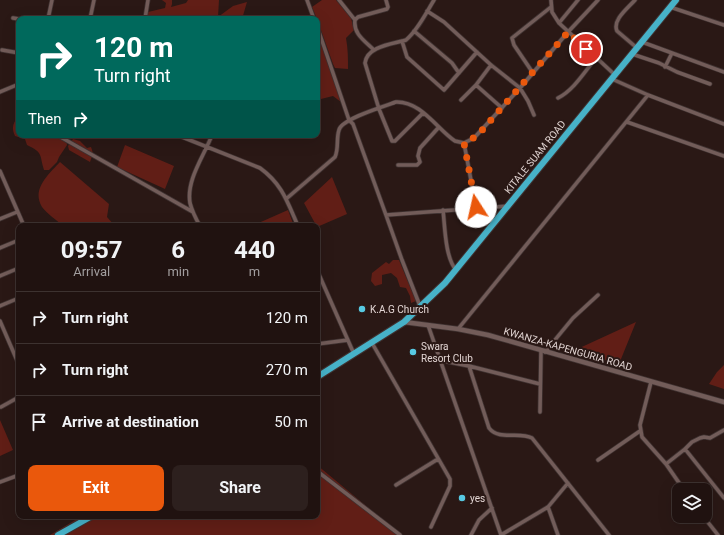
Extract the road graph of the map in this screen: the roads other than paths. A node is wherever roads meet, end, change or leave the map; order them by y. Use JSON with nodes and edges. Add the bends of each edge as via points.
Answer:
{"nodes":[{"id":1,"x":52,"y":0,"type":"edge"},
{"id":2,"x":94,"y":0,"type":"edge"},
{"id":3,"x":148,"y":0,"type":"edge"},
{"id":4,"x":307,"y":0,"type":"edge"},
{"id":5,"x":339,"y":0,"type":"edge"},
{"id":6,"x":386,"y":0,"type":"edge"},
{"id":7,"x":434,"y":0,"type":"edge"},
{"id":8,"x":551,"y":0,"type":"edge"},
{"id":9,"x":578,"y":0,"type":"edge"},
{"id":10,"x":598,"y":0,"type":"edge"},
{"id":11,"x":634,"y":0,"type":"edge"},
{"id":12,"x":676,"y":0,"type":"edge"},
{"id":13,"x":551,"y":7,"type":"junction"},
{"id":14,"x":670,"y":7,"type":"junction"},
{"id":15,"x":427,"y":11,"type":"junction"},
{"id":16,"x":49,"y":16,"type":"edge"},
{"id":17,"x":91,"y":16,"type":"edge"},
{"id":18,"x":145,"y":16,"type":"edge"},
{"id":19,"x":313,"y":16,"type":"edge"},
{"id":20,"x":13,"y":18,"type":"dead end"},
{"id":21,"x":16,"y":18,"type":"edge"},
{"id":22,"x":355,"y":20,"type":"junction"},
{"id":23,"x":559,"y":23,"type":"junction"},
{"id":24,"x":724,"y":25,"type":"edge"},
{"id":25,"x":414,"y":31,"type":"junction"},
{"id":26,"x":568,"y":32,"type":"junction"},
{"id":27,"x":320,"y":35,"type":"edge"},
{"id":28,"x":402,"y":41,"type":"junction"},
{"id":29,"x":642,"y":42,"type":"junction"},
{"id":30,"x":637,"y":48,"type":"junction"},
{"id":31,"x":2,"y":50,"type":"dead end"},
{"id":32,"x":374,"y":50,"type":"junction"},
{"id":33,"x":16,"y":52,"type":"edge"},
{"id":34,"x":477,"y":52,"type":"junction"},
{"id":35,"x":672,"y":53,"type":"junction"},
{"id":36,"x":632,"y":54,"type":"junction"},
{"id":37,"x":596,"y":58,"type":"junction"},
{"id":38,"x":491,"y":65,"type":"junction"},
{"id":39,"x":665,"y":66,"type":"junction"},
{"id":40,"x":724,"y":72,"type":"edge"},
{"id":41,"x":459,"y":73,"type":"junction"},
{"id":42,"x":533,"y":73,"type":"junction"},
{"id":43,"x":613,"y":77,"type":"junction"},
{"id":44,"x":710,"y":84,"type":"dead end"},
{"id":45,"x":16,"y":85,"type":"edge"},
{"id":46,"x":476,"y":85,"type":"junction"},
{"id":47,"x":520,"y":88,"type":"junction"},
{"id":48,"x":0,"y":92,"type":"edge"},
{"id":49,"x":648,"y":95,"type":"junction"},
{"id":50,"x":558,"y":98,"type":"dead end"},
{"id":51,"x":461,"y":100,"type":"dead end"},
{"id":52,"x":502,"y":108,"type":"junction"},
{"id":53,"x":379,"y":109,"type":"junction"},
{"id":54,"x":423,"y":113,"type":"junction"},
{"id":55,"x":534,"y":115,"type":"dead end"},
{"id":56,"x":349,"y":120,"type":"junction"},
{"id":57,"x":627,"y":122,"type":"junction"},
{"id":58,"x":724,"y":124,"type":"edge"},
{"id":59,"x":439,"y":127,"type":"junction"},
{"id":60,"x":62,"y":138,"type":"edge"},
{"id":61,"x":184,"y":138,"type":"edge"},
{"id":62,"x":211,"y":138,"type":"edge"},
{"id":63,"x":464,"y":143,"type":"junction"},
{"id":64,"x":207,"y":148,"type":"junction"},
{"id":65,"x":724,"y":156,"type":"edge"},
{"id":66,"x":398,"y":165,"type":"dead end"},
{"id":67,"x":0,"y":171,"type":"edge"},
{"id":68,"x":286,"y":199,"type":"junction"},
{"id":69,"x":509,"y":206,"type":"junction"},
{"id":70,"x":476,"y":207,"type":"junction"},
{"id":71,"x":444,"y":210,"type":"junction"},
{"id":72,"x":17,"y":212,"type":"junction"},
{"id":73,"x":193,"y":212,"type":"junction"},
{"id":74,"x":386,"y":214,"type":"junction"},
{"id":75,"x":0,"y":219,"type":"edge"},
{"id":76,"x":22,"y":223,"type":"edge"},
{"id":77,"x":198,"y":223,"type":"edge"},
{"id":78,"x":297,"y":223,"type":"edge"},
{"id":79,"x":16,"y":241,"type":"edge"},
{"id":80,"x":0,"y":248,"type":"edge"},
{"id":81,"x":16,"y":269,"type":"edge"},
{"id":82,"x":456,"y":270,"type":"junction"},
{"id":83,"x":0,"y":276,"type":"edge"},
{"id":84,"x":320,"y":277,"type":"edge"},
{"id":85,"x":598,"y":295,"type":"dead end"},
{"id":86,"x":16,"y":299,"type":"edge"},
{"id":87,"x":0,"y":306,"type":"edge"},
{"id":88,"x":420,"y":308,"type":"junction"},
{"id":89,"x":0,"y":321,"type":"edge"},
{"id":90,"x":404,"y":322,"type":"junction"},
{"id":91,"x":428,"y":325,"type":"junction"},
{"id":92,"x":458,"y":329,"type":"junction"},
{"id":93,"x":348,"y":340,"type":"junction"},
{"id":94,"x":372,"y":343,"type":"junction"},
{"id":95,"x":320,"y":344,"type":"edge"},
{"id":96,"x":543,"y":352,"type":"junction"},
{"id":97,"x":354,"y":354,"type":"junction"},
{"id":98,"x":16,"y":359,"type":"edge"},
{"id":99,"x":439,"y":360,"type":"junction"},
{"id":100,"x":469,"y":366,"type":"junction"},
{"id":101,"x":320,"y":375,"type":"edge"},
{"id":102,"x":651,"y":382,"type":"junction"},
{"id":103,"x":540,"y":384,"type":"junction"},
{"id":104,"x":16,"y":399,"type":"edge"},
{"id":105,"x":724,"y":402,"type":"edge"},
{"id":106,"x":1,"y":407,"type":"edge"},
{"id":107,"x":540,"y":412,"type":"dead end"},
{"id":108,"x":724,"y":430,"type":"edge"},
{"id":109,"x":640,"y":431,"type":"junction"},
{"id":110,"x":685,"y":449,"type":"junction"},
{"id":111,"x":438,"y":459,"type":"junction"},
{"id":112,"x":598,"y":460,"type":"dead end"},
{"id":113,"x":666,"y":464,"type":"junction"},
{"id":114,"x":320,"y":473,"type":"edge"},
{"id":115,"x":16,"y":476,"type":"edge"},
{"id":116,"x":0,"y":482,"type":"edge"},
{"id":117,"x":568,"y":483,"type":"junction"},
{"id":118,"x":679,"y":483,"type":"edge"},
{"id":119,"x":396,"y":485,"type":"dead end"},
{"id":120,"x":724,"y":498,"type":"edge"},
{"id":121,"x":548,"y":507,"type":"junction"},
{"id":122,"x":492,"y":508,"type":"junction"},
{"id":123,"x":87,"y":519,"type":"edge"},
{"id":124,"x":709,"y":523,"type":"edge"},
{"id":125,"x":431,"y":527,"type":"dead end"},
{"id":126,"x":58,"y":535,"type":"edge"},
{"id":127,"x":400,"y":535,"type":"edge"},
{"id":128,"x":471,"y":535,"type":"edge"},
{"id":129,"x":558,"y":535,"type":"edge"},
{"id":130,"x":609,"y":535,"type":"edge"},
{"id":131,"x":718,"y":535,"type":"edge"}],
"edges":[{"from":1,"to":16,"type":"street"},
{"from":2,"to":17,"type":"street"},
{"from":3,"to":18,"type":"street"},
{"from":4,"to":19,"type":"street"},
{"from":5,"to":22,"type":"street"},
{"from":6,"to":22,"type":"street","via":[[387,9]]},
{"from":7,"to":15,"type":"street"},
{"from":8,"to":13,"type":"street"},
{"from":9,"to":23,"type":"street"},
{"from":10,"to":26,"type":"street"},
{"from":11,"to":30,"type":"street","via":[[618,20],[616,27],[617,31]]},
{"from":12,"to":14,"type":"highway","name":"KITALE SUAM ROAD"},
{"from":13,"to":23,"type":"street"},
{"from":13,"to":42,"type":"street","via":[[512,38],[514,46]]},
{"from":14,"to":24,"type":"street"},
{"from":14,"to":29,"type":"highway","name":"KITALE SUAM ROAD"},
{"from":15,"to":25,"type":"street"},
{"from":15,"to":34,"type":"street","via":[[444,22]]},
{"from":20,"to":21,"type":"street"},
{"from":22,"to":32,"type":"street","via":[[357,33]]},
{"from":23,"to":26,"type":"street"},
{"from":25,"to":28,"type":"street"},
{"from":25,"to":41,"type":"street","via":[[452,63]]},
{"from":26,"to":37,"type":"street"},
{"from":26,"to":42,"type":"street"},
{"from":27,"to":56,"type":"street"},
{"from":28,"to":32,"type":"street"},
{"from":28,"to":41,"type":"street","via":[[408,57],[444,90]]},
{"from":29,"to":30,"type":"highway","name":"KITALE SUAM ROAD"},
{"from":29,"to":35,"type":"street"},
{"from":30,"to":36,"type":"highway","name":"KITALE SUAM ROAD"},
{"from":31,"to":33,"type":"street"},
{"from":32,"to":53,"type":"street","via":[[366,57],[365,63]]},
{"from":34,"to":38,"type":"street"},
{"from":34,"to":41,"type":"street"},
{"from":35,"to":39,"type":"street"},
{"from":35,"to":40,"type":"street"},
{"from":36,"to":39,"type":"street"},
{"from":36,"to":43,"type":"highway","name":"KITALE SUAM ROAD"},
{"from":37,"to":43,"type":"street"},
{"from":37,"to":50,"type":"street","via":[[567,92]]},
{"from":38,"to":46,"type":"street"},
{"from":38,"to":47,"type":"street"},
{"from":39,"to":44,"type":"street"},
{"from":42,"to":47,"type":"street"},
{"from":43,"to":49,"type":"street"},
{"from":43,"to":69,"type":"highway","name":"KITALE SUAM ROAD"},
{"from":45,"to":48,"type":"street"},
{"from":46,"to":51,"type":"street"},
{"from":46,"to":52,"type":"street"},
{"from":47,"to":52,"type":"street"},
{"from":47,"to":55,"type":"street"},
{"from":49,"to":57,"type":"street"},
{"from":49,"to":58,"type":"street"},
{"from":52,"to":63,"type":"street","via":[[477,136]]},
{"from":53,"to":54,"type":"street","via":[[402,102],[414,105]]},
{"from":53,"to":54,"type":"street","via":[[393,142]]},
{"from":53,"to":56,"type":"street"},
{"from":54,"to":59,"type":"street"},
{"from":56,"to":68,"type":"street","via":[[338,130],[338,152],[335,157]]},
{"from":56,"to":74,"type":"street","via":[[353,124]]},
{"from":57,"to":65,"type":"street"},
{"from":57,"to":92,"type":"street"},
{"from":59,"to":63,"type":"street","via":[[455,141]]},
{"from":59,"to":66,"type":"street","via":[[420,148],[420,162],[417,165]]},
{"from":60,"to":73,"type":"street"},
{"from":61,"to":64,"type":"street"},
{"from":62,"to":64,"type":"street"},
{"from":63,"to":70,"type":"street"},
{"from":64,"to":68,"type":"street","via":[[260,168],[272,177]]},
{"from":64,"to":73,"type":"street","via":[[192,183],[190,195]]},
{"from":67,"to":72,"type":"street"},
{"from":68,"to":78,"type":"street"},
{"from":69,"to":70,"type":"street"},
{"from":69,"to":82,"type":"highway","name":"KITALE SUAM ROAD"},
{"from":70,"to":71,"type":"street"},
{"from":71,"to":74,"type":"street"},
{"from":71,"to":82,"type":"street","via":[[447,244],[451,264]]},
{"from":72,"to":75,"type":"street"},
{"from":72,"to":76,"type":"street"},
{"from":73,"to":77,"type":"street"},
{"from":74,"to":88,"type":"street"},
{"from":79,"to":80,"type":"street"},
{"from":81,"to":83,"type":"street"},
{"from":82,"to":88,"type":"highway","name":"KITALE SUAM ROAD"},
{"from":84,"to":93,"type":"street"},
{"from":85,"to":96,"type":"street","via":[[572,318]]},
{"from":86,"to":87,"type":"street"},
{"from":88,"to":90,"type":"highway","name":"KITALE SUAM ROAD"},
{"from":89,"to":98,"type":"street"},
{"from":90,"to":91,"type":"street","name":"KWANZA-KAPENGURIA ROAD"},
{"from":90,"to":94,"type":"highway","name":"KITALE SUAM ROAD"},
{"from":91,"to":92,"type":"street","name":"KWANZA-KAPENGURIA ROAD"},
{"from":91,"to":99,"type":"street"},
{"from":92,"to":96,"type":"street","name":"KWANZA-KAPENGURIA ROAD"},
{"from":93,"to":95,"type":"street"},
{"from":93,"to":97,"type":"street"},
{"from":94,"to":97,"type":"highway","name":"KITALE SUAM ROAD"},
{"from":94,"to":111,"type":"street"},
{"from":96,"to":102,"type":"street","name":"KWANZA-KAPENGURIA ROAD"},
{"from":96,"to":103,"type":"street"},
{"from":97,"to":101,"type":"highway","name":"KITALE SUAM ROAD"},
{"from":99,"to":100,"type":"street"},
{"from":99,"to":122,"type":"street"},
{"from":100,"to":103,"type":"street"},
{"from":100,"to":117,"type":"street","via":[[489,428],[498,434],[532,438]]},
{"from":102,"to":105,"type":"street","name":"KWANZA-KAPENGURIA ROAD"},
{"from":102,"to":109,"type":"street"},
{"from":103,"to":107,"type":"street"},
{"from":104,"to":106,"type":"street"},
{"from":108,"to":110,"type":"street","via":[[710,438],[700,438]]},
{"from":109,"to":112,"type":"street"},
{"from":109,"to":113,"type":"street","via":[[642,437]]},
{"from":110,"to":113,"type":"street"},
{"from":110,"to":120,"type":"street"},
{"from":111,"to":119,"type":"street"},
{"from":111,"to":125,"type":"street","via":[[451,482]]},
{"from":113,"to":118,"type":"street"},
{"from":114,"to":127,"type":"street"},
{"from":115,"to":116,"type":"street"},
{"from":117,"to":121,"type":"street"},
{"from":117,"to":130,"type":"street"},
{"from":121,"to":122,"type":"street","via":[[501,535]]},
{"from":121,"to":129,"type":"street"},
{"from":122,"to":128,"type":"street","via":[[479,520]]},
{"from":123,"to":126,"type":"highway"},
{"from":124,"to":131,"type":"street"}]}
